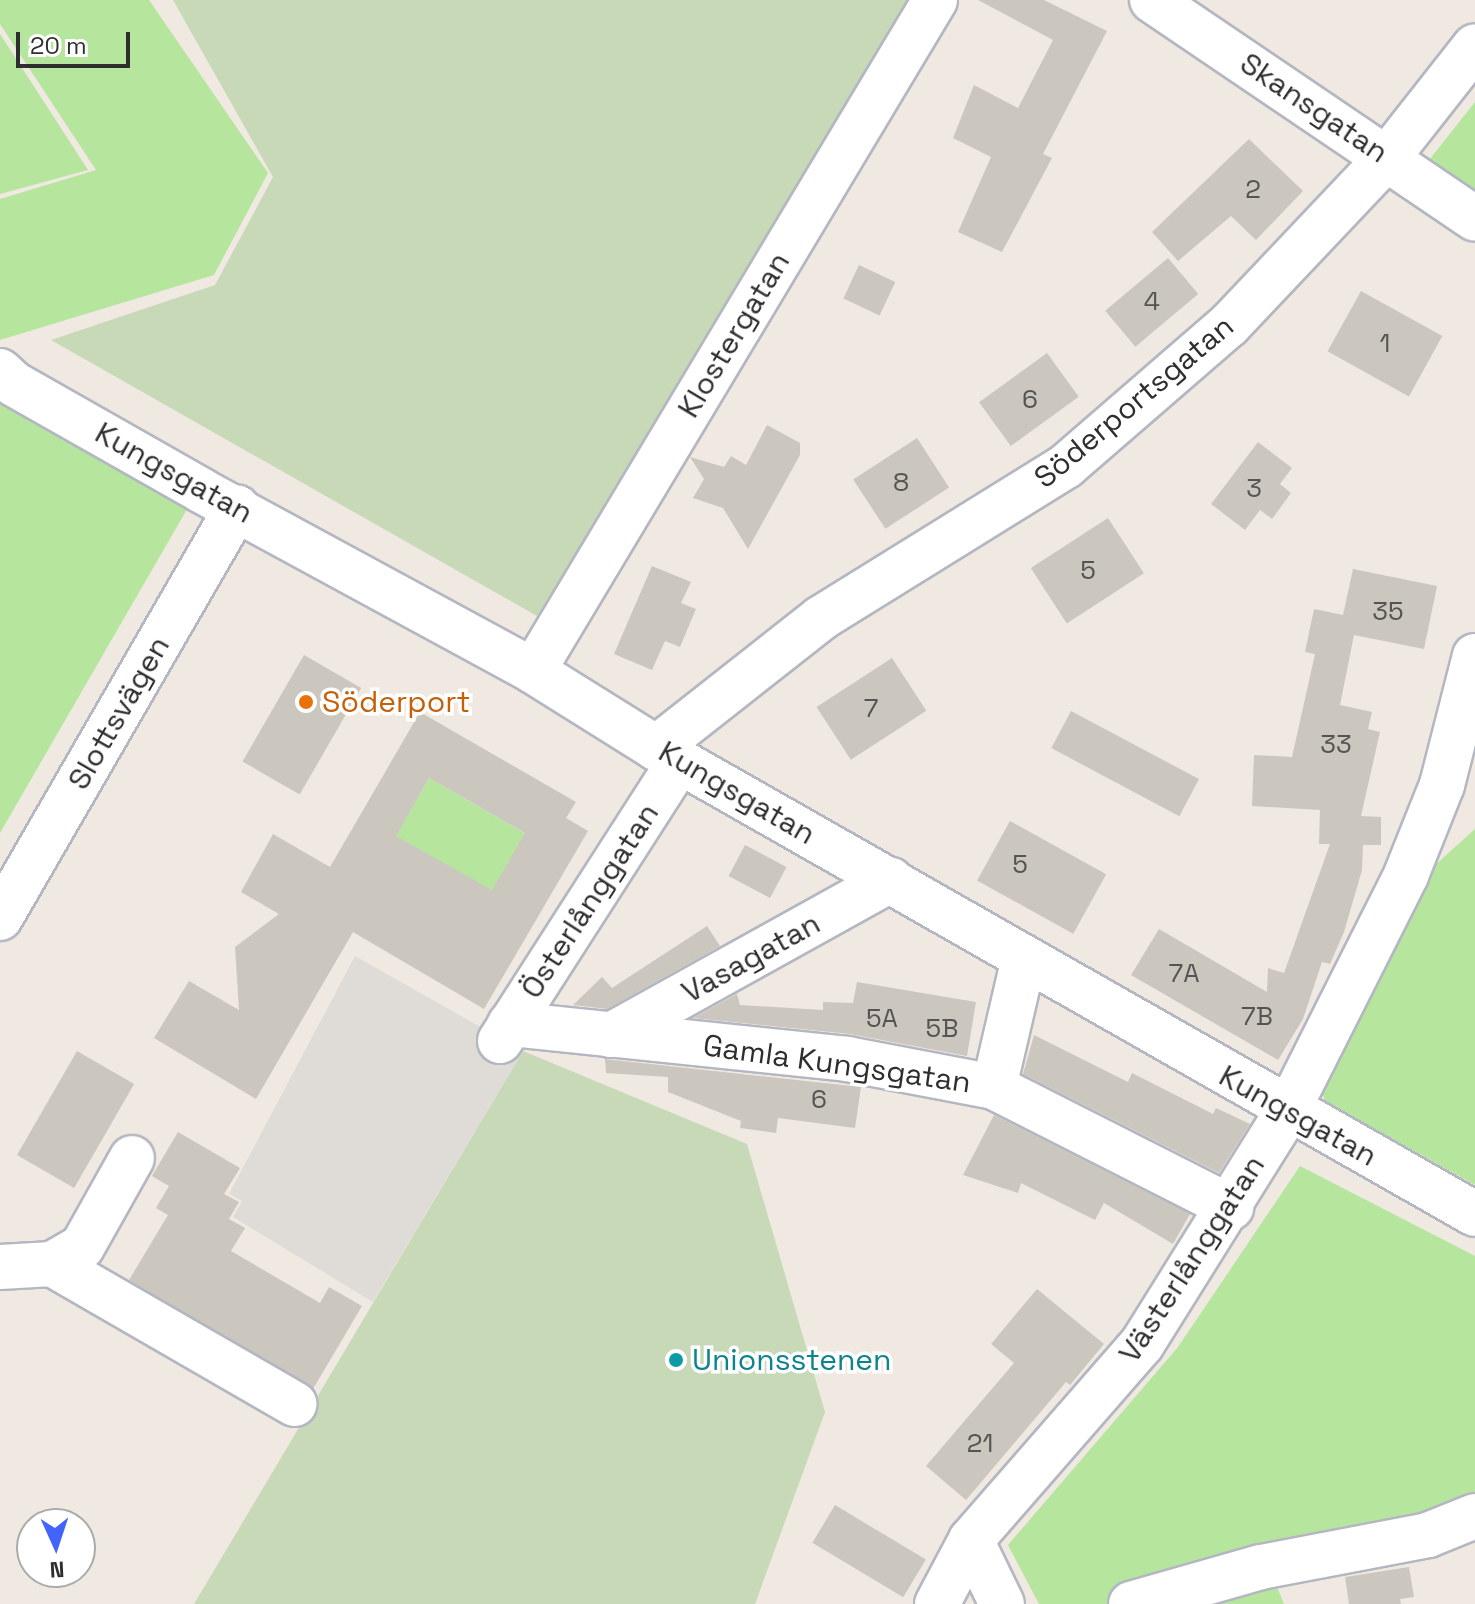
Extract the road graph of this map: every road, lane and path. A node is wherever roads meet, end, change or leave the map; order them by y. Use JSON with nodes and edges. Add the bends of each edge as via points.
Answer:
{"nodes":[{"id":1,"x":935,"y":0,"type":"edge"},
{"id":2,"x":1152,"y":0,"type":"edge"},
{"id":3,"x":1475,"y":46,"type":"edge"},
{"id":4,"x":1387,"y":158,"type":"junction"},
{"id":5,"x":1475,"y":219,"type":"edge"},
{"id":6,"x":0,"y":371,"type":"edge"},
{"id":7,"x":237,"y":508,"type":"junction"},
{"id":8,"x":1475,"y":656,"type":"edge"},
{"id":9,"x":533,"y":671,"type":"junction"},
{"id":10,"x":668,"y":754,"type":"junction"},
{"id":11,"x":891,"y":880,"type":"junction"},
{"id":12,"x":0,"y":918,"type":"edge"},
{"id":13,"x":1024,"y":958,"type":"junction"},
{"id":14,"x":505,"y":1032,"type":"joint"},
{"id":15,"x":611,"y":1035,"type":"junction"},
{"id":16,"x":994,"y":1087,"type":"junction"},
{"id":17,"x":1287,"y":1112,"type":"junction"},
{"id":18,"x":132,"y":1158,"type":"dead end"},
{"id":19,"x":1231,"y":1207,"type":"junction"},
{"id":20,"x":1475,"y":1214,"type":"edge"},
{"id":21,"x":52,"y":1264,"type":"junction"},
{"id":22,"x":0,"y":1267,"type":"edge"},
{"id":23,"x":294,"y":1404,"type":"dead end"},
{"id":24,"x":1475,"y":1516,"type":"edge"},
{"id":25,"x":971,"y":1540,"type":"junction"},
{"id":26,"x":937,"y":1604,"type":"edge"},
{"id":27,"x":1002,"y":1604,"type":"edge"},
{"id":28,"x":1131,"y":1604,"type":"edge"}],
"edges":[{"from":1,"to":9,"type":"street","name":"Klostergatan"},
{"from":2,"to":4,"type":"street","name":"Skansgatan"},
{"from":3,"to":4,"type":"street","name":"Söderportsgatan"},
{"from":4,"to":5,"type":"street","name":"Skansgatan"},
{"from":4,"to":10,"type":"street","name":"Söderportsgatan","via":[[1229,325],[1066,466],[821,618]]},
{"from":6,"to":7,"type":"street","name":"Kungsgatan","via":[[27,392]]},
{"from":7,"to":9,"type":"street","name":"Kungsgatan"},
{"from":7,"to":12,"type":"street","name":"Slottsvägen"},
{"from":8,"to":17,"type":"street","name":"Västerlånggatan","via":[[1442,785],[1406,875]]},
{"from":9,"to":10,"type":"street","name":"Kungsgatan"},
{"from":10,"to":11,"type":"street","name":"Kungsgatan"},
{"from":10,"to":14,"type":"street","name":"Österlånggatan"},
{"from":11,"to":13,"type":"street","name":"Kungsgatan"},
{"from":11,"to":15,"type":"street","name":"Vasagatan"},
{"from":13,"to":16,"type":"street"},
{"from":13,"to":17,"type":"street","name":"Kungsgatan"},
{"from":14,"to":15,"type":"street","name":"Gamla Kungsgatan"},
{"from":15,"to":16,"type":"street","name":"Gamla Kungsgatan","via":[[847,1059]]},
{"from":16,"to":19,"type":"street","name":"Gamla Kungsgatan"},
{"from":17,"to":19,"type":"street","name":"Västerlånggatan"},
{"from":17,"to":20,"type":"street","name":"Kungsgatan"},
{"from":18,"to":21,"type":"street","via":[[82,1247]]},
{"from":19,"to":25,"type":"street","name":"Västerlånggatan","via":[[1142,1344]]},
{"from":21,"to":22,"type":"street"},
{"from":21,"to":23,"type":"street"},
{"from":24,"to":28,"type":"street","via":[[1428,1535],[1261,1567]]},
{"from":25,"to":26,"type":"street","name":"Västerlånggatan"},
{"from":25,"to":27,"type":"street"}]}
